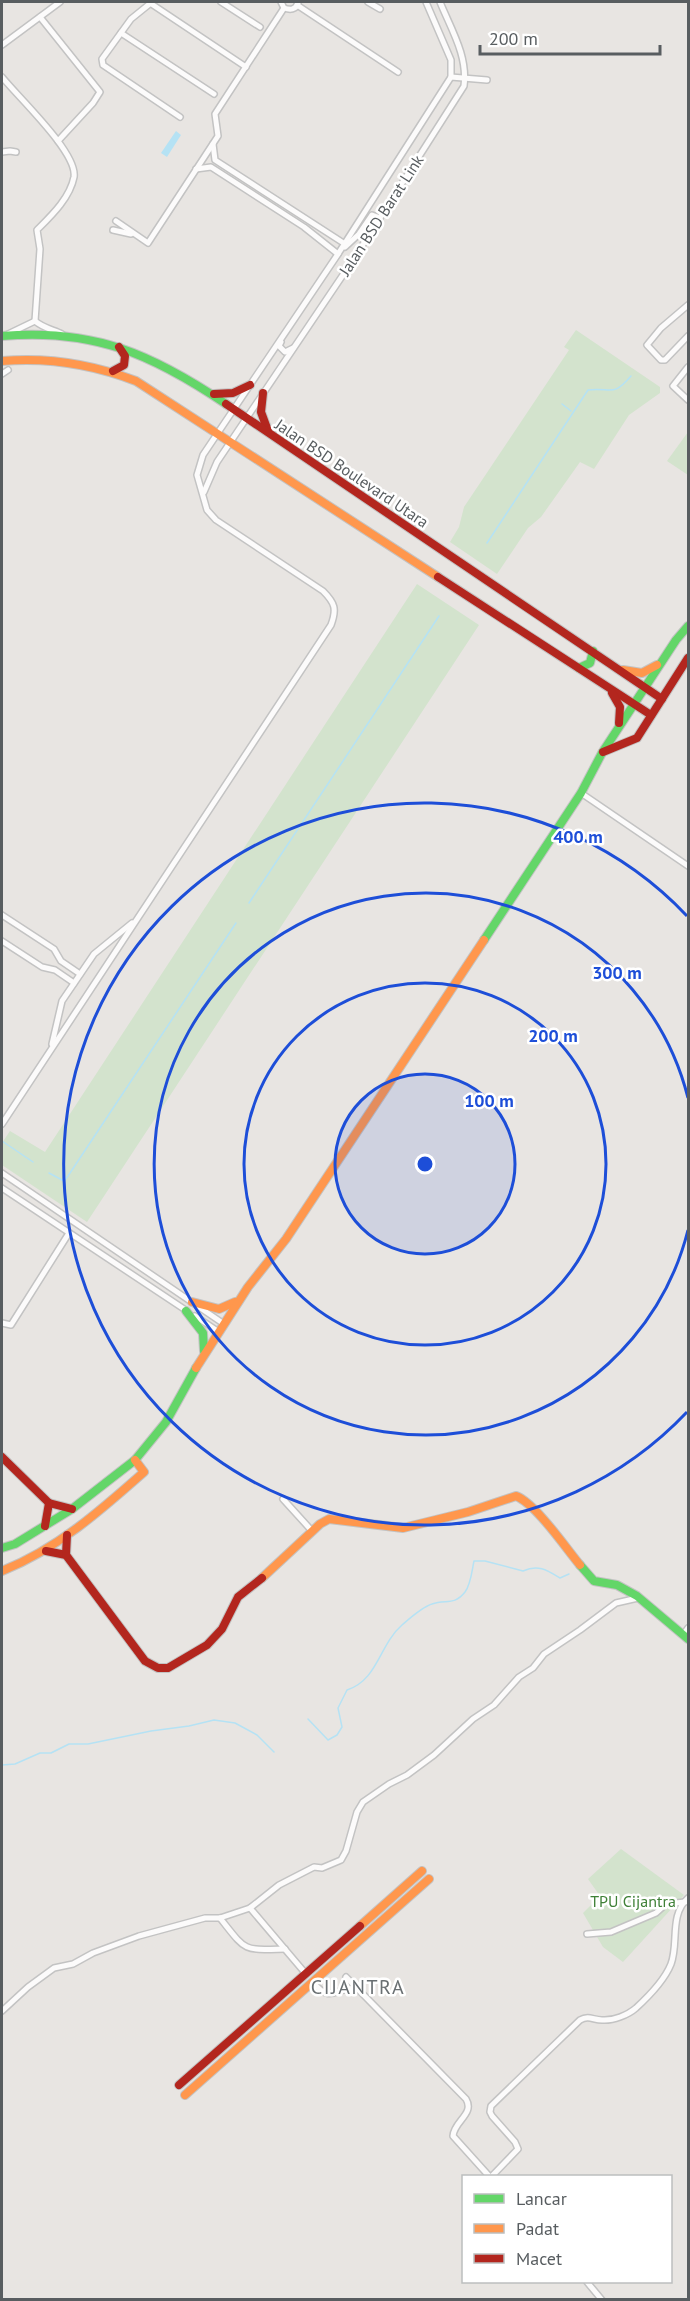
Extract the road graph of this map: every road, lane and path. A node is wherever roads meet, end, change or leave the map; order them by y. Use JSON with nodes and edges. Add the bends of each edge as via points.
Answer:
{"nodes":[{"id":1,"x":60,"y":2,"type":"edge"},
{"id":2,"x":151,"y":2,"type":"edge"},
{"id":3,"x":221,"y":2,"type":"edge"},
{"id":4,"x":280,"y":2,"type":"edge"},
{"id":5,"x":368,"y":2,"type":"edge"},
{"id":6,"x":426,"y":2,"type":"edge"},
{"id":7,"x":440,"y":2,"type":"edge"},
{"id":8,"x":298,"y":3,"type":"edge"},
{"id":9,"x":285,"y":8,"type":"junction"},
{"id":10,"x":381,"y":9,"type":"dead end"},
{"id":11,"x":40,"y":17,"type":"junction"},
{"id":12,"x":260,"y":27,"type":"dead end"},
{"id":13,"x":121,"y":33,"type":"junction"},
{"id":14,"x":2,"y":45,"type":"edge"},
{"id":15,"x":246,"y":67,"type":"junction"},
{"id":16,"x":399,"y":72,"type":"dead end"},
{"id":17,"x":2,"y":77,"type":"edge"},
{"id":18,"x":451,"y":77,"type":"junction"},
{"id":19,"x":465,"y":78,"type":"junction"},
{"id":20,"x":487,"y":80,"type":"dead end"},
{"id":21,"x":214,"y":94,"type":"dead end"},
{"id":22,"x":180,"y":117,"type":"dead end"},
{"id":23,"x":58,"y":141,"type":"junction"},
{"id":24,"x":213,"y":144,"type":"junction"},
{"id":25,"x":408,"y":145,"type":"junction"},
{"id":26,"x":2,"y":152,"type":"edge"},
{"id":27,"x":16,"y":152,"type":"dead end"},
{"id":28,"x":422,"y":153,"type":"junction"},
{"id":29,"x":215,"y":160,"type":"junction"},
{"id":30,"x":211,"y":167,"type":"junction"},
{"id":31,"x":196,"y":169,"type":"junction"},
{"id":32,"x":380,"y":218,"type":"junction"},
{"id":33,"x":116,"y":221,"type":"dead end"},
{"id":34,"x":113,"y":230,"type":"dead end"},
{"id":35,"x":324,"y":230,"type":"junction"},
{"id":36,"x":136,"y":235,"type":"junction"},
{"id":37,"x":317,"y":239,"type":"junction"},
{"id":38,"x":345,"y":244,"type":"junction"},
{"id":39,"x":338,"y":254,"type":"junction"},
{"id":40,"x":688,"y":305,"type":"edge"},
{"id":41,"x":35,"y":321,"type":"junction"},
{"id":42,"x":64,"y":335,"type":"junction"},
{"id":43,"x":3,"y":336,"type":"edge"},
{"id":44,"x":283,"y":336,"type":"junction"},
{"id":45,"x":688,"y":336,"type":"edge"},
{"id":46,"x":296,"y":345,"type":"junction"},
{"id":47,"x":118,"y":346,"type":"junction"},
{"id":48,"x":2,"y":361,"type":"edge"},
{"id":49,"x":688,"y":368,"type":"edge"},
{"id":50,"x":8,"y":370,"type":"dead end"},
{"id":51,"x":113,"y":371,"type":"junction"},
{"id":52,"x":2,"y":374,"type":"edge"},
{"id":53,"x":250,"y":385,"type":"junction"},
{"id":54,"x":263,"y":393,"type":"junction"},
{"id":55,"x":213,"y":394,"type":"junction"},
{"id":56,"x":688,"y":400,"type":"edge"},
{"id":57,"x":234,"y":409,"type":"junction"},
{"id":58,"x":246,"y":417,"type":"junction"},
{"id":59,"x":218,"y":432,"type":"junction"},
{"id":60,"x":268,"y":433,"type":"junction"},
{"id":61,"x":230,"y":441,"type":"junction"},
{"id":62,"x":204,"y":492,"type":"junction"},
{"id":63,"x":688,"y":626,"type":"edge"},
{"id":64,"x":593,"y":651,"type":"junction"},
{"id":65,"x":688,"y":658,"type":"edge"},
{"id":66,"x":662,"y":661,"type":"junction"},
{"id":67,"x":614,"y":667,"type":"junction"},
{"id":68,"x":579,"y":668,"type":"junction"},
{"id":69,"x":603,"y":684,"type":"junction"},
{"id":70,"x":645,"y":687,"type":"junction"},
{"id":71,"x":662,"y":699,"type":"junction"},
{"id":72,"x":634,"y":704,"type":"junction"},
{"id":73,"x":651,"y":715,"type":"junction"},
{"id":74,"x":618,"y":728,"type":"junction"},
{"id":75,"x":602,"y":753,"type":"junction"},
{"id":76,"x":581,"y":793,"type":"junction"},
{"id":77,"x":688,"y":866,"type":"edge"},
{"id":78,"x":2,"y":915,"type":"edge"},
{"id":79,"x":137,"y":919,"type":"junction"},
{"id":80,"x":2,"y":941,"type":"edge"},
{"id":81,"x":80,"y":974,"type":"junction"},
{"id":82,"x":74,"y":983,"type":"junction"},
{"id":83,"x":51,"y":1048,"type":"junction"},
{"id":84,"x":2,"y":1124,"type":"edge"},
{"id":85,"x":2,"y":1173,"type":"edge"},
{"id":86,"x":2,"y":1188,"type":"edge"},
{"id":87,"x":69,"y":1233,"type":"junction"},
{"id":88,"x":242,"y":1296,"type":"junction"},
{"id":89,"x":192,"y":1302,"type":"junction"},
{"id":90,"x":186,"y":1311,"type":"junction"},
{"id":91,"x":2,"y":1323,"type":"edge"},
{"id":92,"x":224,"y":1324,"type":"junction"},
{"id":93,"x":219,"y":1332,"type":"junction"},
{"id":94,"x":204,"y":1355,"type":"junction"},
{"id":95,"x":2,"y":1457,"type":"edge"},
{"id":96,"x":135,"y":1460,"type":"junction"},
{"id":97,"x":283,"y":1499,"type":"dead end"},
{"id":98,"x":49,"y":1503,"type":"junction"},
{"id":99,"x":72,"y":1509,"type":"junction"},
{"id":100,"x":45,"y":1526,"type":"junction"},
{"id":101,"x":312,"y":1531,"type":"junction"},
{"id":102,"x":67,"y":1535,"type":"junction"},
{"id":103,"x":2,"y":1548,"type":"edge"},
{"id":104,"x":46,"y":1551,"type":"junction"},
{"id":105,"x":66,"y":1555,"type":"junction"},
{"id":106,"x":2,"y":1570,"type":"edge"},
{"id":107,"x":638,"y":1598,"type":"junction"},
{"id":108,"x":688,"y":1628,"type":"edge"},
{"id":109,"x":686,"y":1637,"type":"edge"},
{"id":110,"x":422,"y":1871,"type":"dead end"},
{"id":111,"x":429,"y":1879,"type":"dead end"},
{"id":112,"x":687,"y":1900,"type":"edge"},
{"id":113,"x":250,"y":1908,"type":"junction"},
{"id":114,"x":220,"y":1918,"type":"junction"},
{"id":115,"x":359,"y":1926,"type":"junction"},
{"id":116,"x":587,"y":1934,"type":"dead end"},
{"id":117,"x":366,"y":1935,"type":"junction"},
{"id":118,"x":285,"y":1949,"type":"junction"},
{"id":119,"x":306,"y":1974,"type":"junction"},
{"id":120,"x":346,"y":1977,"type":"dead end"},
{"id":121,"x":313,"y":1982,"type":"junction"},
{"id":122,"x":358,"y":1989,"type":"junction"},
{"id":123,"x":272,"y":2003,"type":"junction"},
{"id":124,"x":2,"y":2011,"type":"edge"},
{"id":125,"x":279,"y":2011,"type":"junction"},
{"id":126,"x":179,"y":2085,"type":"dead end"},
{"id":127,"x":185,"y":2095,"type":"dead end"},
{"id":128,"x":490,"y":2175,"type":"edge"},
{"id":129,"x":492,"y":2175,"type":"edge"},
{"id":130,"x":588,"y":2283,"type":"edge"},
{"id":131,"x":602,"y":2300,"type":"edge"}],
"edges":[{"from":1,"to":11,"type":"street"},
{"from":2,"to":13,"type":"street"},
{"from":2,"to":15,"type":"street"},
{"from":3,"to":12,"type":"street"},
{"from":4,"to":9,"type":"street"},
{"from":5,"to":10,"type":"street"},
{"from":6,"to":18,"type":"street","via":[[451,60]]},
{"from":7,"to":19,"type":"street","via":[[463,57]]},
{"from":8,"to":9,"type":"street","via":[[294,9]]},
{"from":8,"to":16,"type":"street"},
{"from":9,"to":15,"type":"street"},
{"from":11,"to":14,"type":"street"},
{"from":11,"to":23,"type":"street","via":[[99,92]]},
{"from":13,"to":21,"type":"street"},
{"from":13,"to":22,"type":"street","via":[[102,59],[103,65]]},
{"from":15,"to":24,"type":"street","via":[[215,114],[218,136]]},
{"from":17,"to":23,"type":"street"},
{"from":18,"to":19,"type":"street"},
{"from":18,"to":25,"type":"street","name":"Jalan BSD Barat Link"},
{"from":19,"to":20,"type":"street"},
{"from":19,"to":28,"type":"street","name":"Jalan BSD Barat Link","via":[[464,86]]},
{"from":23,"to":41,"type":"street","via":[[69,156],[74,177],[65,199],[37,230],[40,249]]},
{"from":24,"to":29,"type":"street"},
{"from":24,"to":31,"type":"street"},
{"from":25,"to":28,"type":"street"},
{"from":25,"to":38,"type":"street","name":"Jalan BSD Barat Link"},
{"from":26,"to":27,"type":"street"},
{"from":28,"to":32,"type":"street","name":"Jalan BSD Barat Link"},
{"from":29,"to":30,"type":"street"},
{"from":29,"to":35,"type":"street"},
{"from":30,"to":31,"type":"street"},
{"from":30,"to":37,"type":"street"},
{"from":31,"to":36,"type":"street","via":[[148,243]]},
{"from":32,"to":39,"type":"street","via":[[372,215]]},
{"from":32,"to":46,"type":"street","name":"Jalan BSD Barat Link"},
{"from":33,"to":36,"type":"street"},
{"from":34,"to":36,"type":"street"},
{"from":35,"to":37,"type":"street"},
{"from":35,"to":38,"type":"street"},
{"from":37,"to":39,"type":"street"},
{"from":38,"to":39,"type":"street","name":"Jalan BSD Barat Link"},
{"from":39,"to":44,"type":"street","name":"Jalan BSD Barat Link"},
{"from":40,"to":45,"type":"street","via":[[647,345],[665,360]]},
{"from":41,"to":42,"type":"street"},
{"from":41,"to":43,"type":"street"},
{"from":42,"to":43,"type":"main road","name":"Jalan BSD Boulevard Utara"},
{"from":42,"to":47,"type":"main road","name":"Jalan BSD Boulevard Utara"},
{"from":44,"to":46,"type":"street","via":[[279,346],[283,350],[290,351]]},
{"from":44,"to":53,"type":"street","name":"Jalan BSD Barat Link"},
{"from":46,"to":54,"type":"street","name":"Jalan BSD Barat Link"},
{"from":47,"to":51,"type":"main road","via":[[126,358],[124,365]]},
{"from":47,"to":55,"type":"main road","name":"Jalan BSD Boulevard Utara","via":[[148,357]]},
{"from":48,"to":51,"type":"main road","via":[[61,360]]},
{"from":49,"to":56,"type":"street","via":[[673,386]]},
{"from":50,"to":52,"type":"street"},
{"from":51,"to":59,"type":"main road"},
{"from":53,"to":55,"type":"main road","via":[[227,396]]},
{"from":53,"to":57,"type":"street","name":"Jalan BSD Barat Link"},
{"from":54,"to":58,"type":"street","name":"Jalan BSD Barat Link"},
{"from":54,"to":60,"type":"main road","via":[[259,405]]},
{"from":55,"to":57,"type":"main road","name":"Jalan BSD Boulevard Utara"},
{"from":57,"to":58,"type":"main road","name":"Jalan BSD Boulevard Utara"},
{"from":57,"to":59,"type":"street","name":"Jalan BSD Barat Link"},
{"from":58,"to":60,"type":"main road","name":"Jalan BSD Boulevard Utara"},
{"from":58,"to":61,"type":"street","name":"Jalan BSD Barat Link"},
{"from":59,"to":61,"type":"main road"},
{"from":59,"to":62,"type":"street","name":"Jalan BSD Barat Link","via":[[203,455],[197,475]]},
{"from":60,"to":64,"type":"main road","name":"Jalan BSD Boulevard Utara"},
{"from":61,"to":62,"type":"street","name":"Jalan BSD Barat Link"},
{"from":61,"to":68,"type":"main road"},
{"from":62,"to":79,"type":"street","name":"Jalan BSD Barat Link","via":[[207,510],[216,520],[323,591],[334,602],[335,614]]},
{"from":63,"to":66,"type":"main road"},
{"from":64,"to":67,"type":"main road","name":"Jalan BSD Boulevard Utara"},
{"from":64,"to":68,"type":"main road","via":[[591,663]]},
{"from":65,"to":71,"type":"main road"},
{"from":66,"to":67,"type":"main road","via":[[642,674]]},
{"from":66,"to":70,"type":"main road"},
{"from":67,"to":70,"type":"main road","name":"Jalan BSD Boulevard Utara"},
{"from":68,"to":69,"type":"main road"},
{"from":69,"to":72,"type":"main road"},
{"from":69,"to":74,"type":"main road","via":[[618,699]]},
{"from":70,"to":71,"type":"main road","name":"Jalan BSD Boulevard Utara"},
{"from":70,"to":72,"type":"main road"},
{"from":71,"to":73,"type":"main road"},
{"from":72,"to":73,"type":"main road"},
{"from":72,"to":74,"type":"main road"},
{"from":73,"to":75,"type":"main road","via":[[637,738]]},
{"from":74,"to":75,"type":"main road"},
{"from":75,"to":76,"type":"main road"},
{"from":76,"to":77,"type":"street"},
{"from":76,"to":88,"type":"main road","via":[[286,1239]]},
{"from":78,"to":81,"type":"street","via":[[54,949],[61,961]]},
{"from":79,"to":81,"type":"street","via":[[94,954]]},
{"from":79,"to":83,"type":"street","name":"Jalan BSD Barat Link"},
{"from":80,"to":82,"type":"street"},
{"from":81,"to":82,"type":"street"},
{"from":82,"to":83,"type":"street","via":[[62,1001]]},
{"from":83,"to":84,"type":"street","name":"Jalan BSD Barat Link"},
{"from":85,"to":89,"type":"street"},
{"from":86,"to":87,"type":"street"},
{"from":87,"to":90,"type":"street"},
{"from":87,"to":91,"type":"street","via":[[14,1321]]},
{"from":88,"to":89,"type":"main road","via":[[223,1309]]},
{"from":88,"to":92,"type":"main road"},
{"from":89,"to":92,"type":"street"},
{"from":90,"to":93,"type":"street"},
{"from":90,"to":94,"type":"main road","via":[[206,1335]]},
{"from":92,"to":93,"type":"main road"},
{"from":93,"to":94,"type":"main road"},
{"from":94,"to":96,"type":"main road","via":[[165,1422]]},
{"from":95,"to":98,"type":"main road"},
{"from":96,"to":99,"type":"main road"},
{"from":96,"to":102,"type":"main road","via":[[144,1472]]},
{"from":97,"to":101,"type":"street"},
{"from":98,"to":99,"type":"main road"},
{"from":98,"to":100,"type":"main road"},
{"from":99,"to":100,"type":"main road"},
{"from":100,"to":103,"type":"main road"},
{"from":101,"to":105,"type":"main road","via":[[238,1598],[211,1642],[163,1669],[145,1660]]},
{"from":101,"to":107,"type":"main road","via":[[335,1518],[403,1528],[516,1497],[533,1509],[594,1581],[619,1586]]},
{"from":102,"to":104,"type":"main road"},
{"from":102,"to":105,"type":"main road"},
{"from":104,"to":105,"type":"main road"},
{"from":104,"to":106,"type":"main road","via":[[24,1564]]},
{"from":107,"to":109,"type":"main road"},
{"from":107,"to":113,"type":"street","via":[[616,1603],[544,1654],[494,1705],[434,1755],[363,1802],[341,1860],[314,1867],[279,1885]]},
{"from":108,"to":109,"type":"street"},
{"from":110,"to":115,"type":"main road"},
{"from":111,"to":117,"type":"main road"},
{"from":112,"to":116,"type":"street","via":[[666,1904],[611,1932]]},
{"from":112,"to":129,"type":"street","via":[[675,1931],[671,1964],[636,2008],[605,2020],[580,2020],[491,2106],[492,2116],[518,2149]]},
{"from":113,"to":114,"type":"street"},
{"from":113,"to":118,"type":"street"},
{"from":114,"to":118,"type":"street","via":[[242,1945],[252,1949]]},
{"from":114,"to":124,"type":"street","via":[[205,1918],[140,1936],[74,1964],[54,1968]]},
{"from":115,"to":117,"type":"main road"},
{"from":115,"to":119,"type":"main road"},
{"from":117,"to":121,"type":"main road"},
{"from":118,"to":119,"type":"street"},
{"from":119,"to":123,"type":"main road"},
{"from":120,"to":122,"type":"street"},
{"from":121,"to":122,"type":"street","via":[[321,1992],[333,1995]]},
{"from":121,"to":125,"type":"main road"},
{"from":122,"to":128,"type":"street","via":[[466,2099],[468,2110],[453,2136]]},
{"from":123,"to":125,"type":"main road"},
{"from":123,"to":126,"type":"main road"},
{"from":125,"to":127,"type":"main road"},
{"from":130,"to":131,"type":"street"}]}
